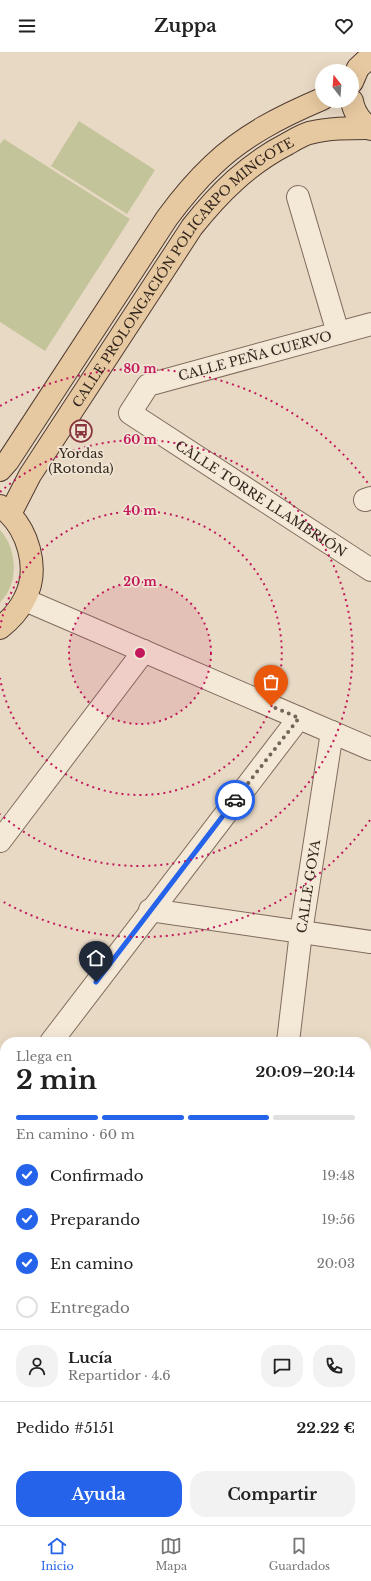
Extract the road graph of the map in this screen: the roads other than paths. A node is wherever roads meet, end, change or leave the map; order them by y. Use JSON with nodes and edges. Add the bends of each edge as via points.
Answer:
{"nodes":[{"id":1,"x":371,"y":56,"type":"edge"},
{"id":2,"x":359,"y":67,"type":"edge"},
{"id":3,"x":315,"y":102,"type":"edge"},
{"id":4,"x":354,"y":108,"type":"edge"},
{"id":5,"x":370,"y":128,"type":"edge"},
{"id":6,"x":298,"y":197,"type":"dead end"},
{"id":7,"x":371,"y":324,"type":"edge"},
{"id":8,"x":338,"y":333,"type":"junction"},
{"id":9,"x":130,"y":413,"type":"joint"},
{"id":10,"x":0,"y":470,"type":"edge"},
{"id":11,"x":5,"y":510,"type":"edge"},
{"id":12,"x":371,"y":570,"type":"edge"},
{"id":13,"x":25,"y":600,"type":"junction"},
{"id":14,"x":0,"y":628,"type":"edge"},
{"id":15,"x":144,"y":651,"type":"junction"},
{"id":16,"x":299,"y":718,"type":"junction"},
{"id":17,"x":332,"y":732,"type":"junction"},
{"id":18,"x":371,"y":749,"type":"edge"},
{"id":19,"x":0,"y":841,"type":"edge"},
{"id":20,"x":150,"y":910,"type":"junction"},
{"id":21,"x":301,"y":932,"type":"junction"},
{"id":22,"x":371,"y":942,"type":"edge"},
{"id":23,"x":55,"y":1037,"type":"edge"},
{"id":24,"x":289,"y":1037,"type":"edge"}],
"edges":[{"from":1,"to":2,"type":"main road"},
{"from":3,"to":10,"type":"main road","name":"CALLE PROLONGACIÓN POLICARPO MINGOTE","via":[[269,124],[243,140],[213,164],[194,184],[167,218]]},
{"from":4,"to":5,"type":"main road","via":[[360,119]]},
{"from":5,"to":11,"type":"main road","name":"CALLE PROLONGACIÓN POLICARPO MINGOTE","via":[[338,128],[307,134],[278,148],[233,180],[192,227]]},
{"from":6,"to":8,"type":"street"},
{"from":7,"to":8,"type":"street","name":"CALLE PEÑA CUERVO"},
{"from":8,"to":9,"type":"street","name":"CALLE PEÑA CUERVO","via":[[148,385]]},
{"from":9,"to":12,"type":"street","name":"CALLE TORRE LLAMBRIÓN"},
{"from":11,"to":13,"type":"main road","via":[[23,533],[31,555],[31,578]]},
{"from":13,"to":14,"type":"main road","via":[[11,620]]},
{"from":13,"to":15,"type":"street"},
{"from":15,"to":16,"type":"street"},
{"from":15,"to":19,"type":"street"},
{"from":16,"to":17,"type":"street"},
{"from":16,"to":20,"type":"street"},
{"from":17,"to":18,"type":"street"},
{"from":17,"to":21,"type":"street","name":"CALLE GOYA"},
{"from":20,"to":21,"type":"street"},
{"from":20,"to":23,"type":"street"},
{"from":21,"to":22,"type":"street"},
{"from":21,"to":24,"type":"street","name":"CALLE GOYA"}]}
